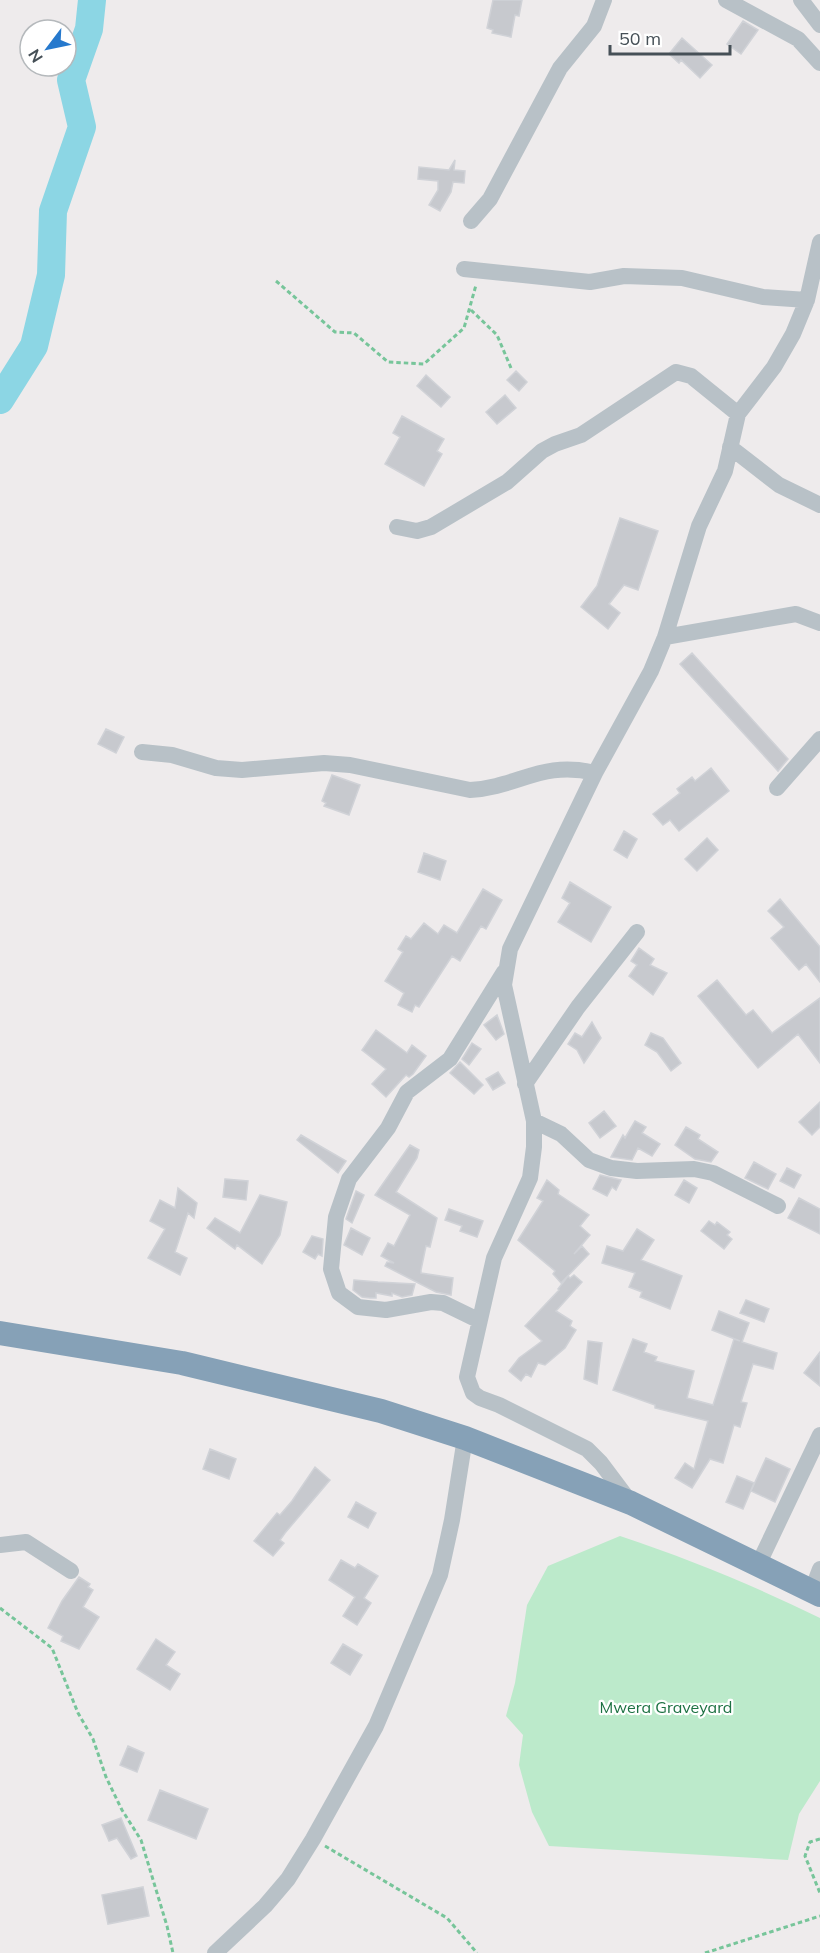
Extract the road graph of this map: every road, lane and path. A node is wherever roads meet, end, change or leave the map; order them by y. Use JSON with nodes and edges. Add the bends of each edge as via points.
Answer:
{"nodes":[{"id":1,"x":604,"y":0,"type":"edge"},
{"id":2,"x":726,"y":0,"type":"edge"},
{"id":3,"x":801,"y":0,"type":"edge"},
{"id":4,"x":820,"y":25,"type":"edge"},
{"id":5,"x":820,"y":63,"type":"edge"},
{"id":6,"x":471,"y":221,"type":"dead end"},
{"id":7,"x":820,"y":242,"type":"edge"},
{"id":8,"x":818,"y":265,"type":"edge"},
{"id":9,"x":471,"y":270,"type":"joint"},
{"id":10,"x":276,"y":281,"type":"dead end"},
{"id":11,"x":807,"y":300,"type":"junction"},
{"id":12,"x":471,"y":310,"type":"junction"},
{"id":13,"x":511,"y":368,"type":"dead end"},
{"id":14,"x":738,"y":414,"type":"junction"},
{"id":15,"x":730,"y":447,"type":"junction"},
{"id":16,"x":820,"y":505,"type":"edge"},
{"id":17,"x":397,"y":527,"type":"dead end"},
{"id":18,"x":820,"y":623,"type":"edge"},
{"id":19,"x":665,"y":637,"type":"junction"},
{"id":20,"x":820,"y":739,"type":"edge"},
{"id":21,"x":142,"y":752,"type":"dead end"},
{"id":22,"x":595,"y":774,"type":"junction"},
{"id":23,"x":777,"y":788,"type":"dead end"},
{"id":24,"x":637,"y":932,"type":"dead end"},
{"id":25,"x":505,"y":971,"type":"junction"},
{"id":26,"x":525,"y":1084,"type":"junction"},
{"id":27,"x":534,"y":1120,"type":"junction"},
{"id":28,"x":778,"y":1206,"type":"dead end"},
{"id":29,"x":478,"y":1320,"type":"junction"},
{"id":30,"x":0,"y":1333,"type":"edge"},
{"id":31,"x":820,"y":1435,"type":"edge"},
{"id":32,"x":465,"y":1438,"type":"junction"},
{"id":33,"x":632,"y":1503,"type":"junction"},
{"id":34,"x":0,"y":1545,"type":"edge"},
{"id":35,"x":759,"y":1563,"type":"junction"},
{"id":36,"x":71,"y":1571,"type":"dead end"},
{"id":37,"x":817,"y":1584,"type":"edge"},
{"id":38,"x":0,"y":1608,"type":"edge"},
{"id":39,"x":313,"y":1839,"type":"junction"},
{"id":40,"x":820,"y":1839,"type":"edge"},
{"id":41,"x":820,"y":1893,"type":"edge"},
{"id":42,"x":820,"y":1916,"type":"edge"},
{"id":43,"x":173,"y":1953,"type":"edge"},
{"id":44,"x":215,"y":1953,"type":"edge"},
{"id":45,"x":477,"y":1953,"type":"edge"},
{"id":46,"x":705,"y":1953,"type":"edge"}],
"edges":[{"from":1,"to":6,"type":"street","via":[[594,26],[560,68],[490,199]]},
{"from":2,"to":5,"type":"street","via":[[798,39]]},
{"from":3,"to":4,"type":"street"},
{"from":7,"to":8,"type":"street"},
{"from":8,"to":11,"type":"street"},
{"from":9,"to":11,"type":"street","via":[[590,282],[624,276],[682,278],[763,297]]},
{"from":9,"to":12,"type":"path"},
{"from":10,"to":12,"type":"path","via":[[335,332],[354,333],[388,362],[424,364],[464,328]]},
{"from":11,"to":14,"type":"street","via":[[774,367]]},
{"from":12,"to":13,"type":"path","via":[[497,335]]},
{"from":14,"to":15,"type":"street"},
{"from":14,"to":17,"type":"street","via":[[691,376],[676,372],[581,435],[542,452],[507,483],[431,527],[417,531]]},
{"from":15,"to":16,"type":"street","via":[[779,485]]},
{"from":15,"to":19,"type":"street","via":[[725,471],[699,526]]},
{"from":18,"to":19,"type":"street","via":[[796,614]]},
{"from":19,"to":22,"type":"street","via":[[642,691]]},
{"from":20,"to":23,"type":"street"},
{"from":21,"to":22,"type":"street","via":[[242,770],[324,763],[350,765],[470,790],[488,789],[556,768]]},
{"from":22,"to":25,"type":"street","via":[[510,949]]},
{"from":24,"to":26,"type":"street","via":[[578,1007]]},
{"from":25,"to":26,"type":"street","via":[[506,999]]},
{"from":25,"to":29,"type":"street","via":[[455,1053],[441,1069],[407,1092],[388,1128],[349,1179],[336,1216],[332,1259],[339,1293],[358,1307],[386,1310],[443,1303]]},
{"from":26,"to":27,"type":"street"},
{"from":27,"to":28,"type":"street","via":[[561,1134],[589,1160],[611,1168],[704,1171]]},
{"from":27,"to":29,"type":"street","via":[[530,1178],[494,1258]]},
{"from":29,"to":33,"type":"street","via":[[467,1377],[473,1393],[587,1449]]},
{"from":30,"to":32,"type":"highway","via":[[193,1365],[381,1411]]},
{"from":31,"to":35,"type":"street"},
{"from":32,"to":33,"type":"highway"},
{"from":32,"to":39,"type":"street","via":[[440,1575],[376,1726]]},
{"from":33,"to":35,"type":"highway"},
{"from":34,"to":36,"type":"street","via":[[26,1542]]},
{"from":35,"to":37,"type":"highway"},
{"from":38,"to":43,"type":"path","via":[[52,1648],[78,1713],[93,1738],[106,1777],[141,1840]]},
{"from":39,"to":44,"type":"street","via":[[265,1906]]},
{"from":39,"to":45,"type":"path","via":[[447,1918]]},
{"from":40,"to":41,"type":"path","via":[[810,1842],[805,1856]]},
{"from":42,"to":46,"type":"path"}]}
